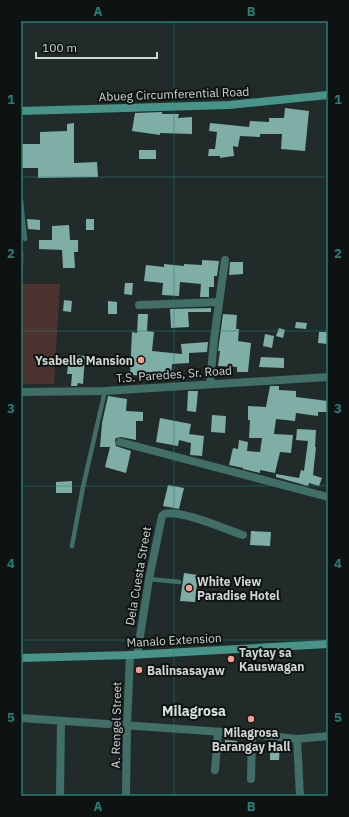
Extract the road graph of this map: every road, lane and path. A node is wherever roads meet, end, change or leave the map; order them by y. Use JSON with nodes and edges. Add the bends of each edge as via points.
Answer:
{"nodes":[{"id":1,"x":328,"y":96,"type":"edge"},
{"id":2,"x":21,"y":111,"type":"edge"},
{"id":3,"x":21,"y":201,"type":"edge"},
{"id":4,"x":25,"y":238,"type":"dead end"},
{"id":5,"x":225,"y":260,"type":"dead end"},
{"id":6,"x":219,"y":302,"type":"junction"},
{"id":7,"x":139,"y":305,"type":"dead end"},
{"id":8,"x":328,"y":377,"type":"edge"},
{"id":9,"x":210,"y":384,"type":"junction"},
{"id":10,"x":105,"y":390,"type":"junction"},
{"id":11,"x":21,"y":392,"type":"edge"},
{"id":12,"x":120,"y":442,"type":"dead end"},
{"id":13,"x":328,"y":497,"type":"edge"},
{"id":14,"x":243,"y":535,"type":"dead end"},
{"id":15,"x":72,"y":546,"type":"dead end"},
{"id":16,"x":149,"y":579,"type":"junction"},
{"id":17,"x":179,"y":582,"type":"dead end"},
{"id":18,"x":328,"y":644,"type":"edge"},
{"id":19,"x":133,"y":655,"type":"junction"},
{"id":20,"x":21,"y":658,"type":"edge"},
{"id":21,"x":21,"y":718,"type":"edge"},
{"id":22,"x":61,"y":721,"type":"junction"},
{"id":23,"x":127,"y":726,"type":"junction"},
{"id":24,"x":218,"y":733,"type":"junction"},
{"id":25,"x":252,"y":734,"type":"junction"},
{"id":26,"x":328,"y":736,"type":"edge"},
{"id":27,"x":297,"y":739,"type":"junction"},
{"id":28,"x":215,"y":770,"type":"dead end"},
{"id":29,"x":251,"y":779,"type":"dead end"},
{"id":30,"x":60,"y":796,"type":"edge"},
{"id":31,"x":126,"y":796,"type":"edge"},
{"id":32,"x":300,"y":796,"type":"edge"}],
"edges":[{"from":1,"to":2,"type":"street","name":"Abueg Circumferential Road","via":[[229,105]]},
{"from":3,"to":4,"type":"lane"},
{"from":5,"to":6,"type":"street"},
{"from":6,"to":7,"type":"street"},
{"from":6,"to":9,"type":"street"},
{"from":8,"to":9,"type":"street","name":"T.S. Paredes, Sr. Road"},
{"from":9,"to":10,"type":"street","name":"T.S. Paredes, Sr. Road"},
{"from":10,"to":11,"type":"street","name":"T.S. Paredes, Sr. Road"},
{"from":10,"to":15,"type":"lane"},
{"from":12,"to":13,"type":"street"},
{"from":14,"to":16,"type":"street","name":"Dela Cuesta Street","via":[[192,517],[164,514],[160,521]]},
{"from":16,"to":17,"type":"lane"},
{"from":16,"to":19,"type":"street","name":"Dela Cuesta Street"},
{"from":18,"to":19,"type":"street","name":"Manalo Extension"},
{"from":19,"to":20,"type":"street","name":"Manalo Extension"},
{"from":19,"to":23,"type":"street","name":"A. Rengel Street"},
{"from":21,"to":22,"type":"street"},
{"from":22,"to":23,"type":"street"},
{"from":22,"to":30,"type":"street"},
{"from":23,"to":24,"type":"street"},
{"from":23,"to":31,"type":"street","name":"A. Rengel Street"},
{"from":24,"to":25,"type":"street"},
{"from":24,"to":28,"type":"street"},
{"from":25,"to":27,"type":"street"},
{"from":25,"to":29,"type":"street"},
{"from":26,"to":27,"type":"street"},
{"from":27,"to":32,"type":"street"}]}
